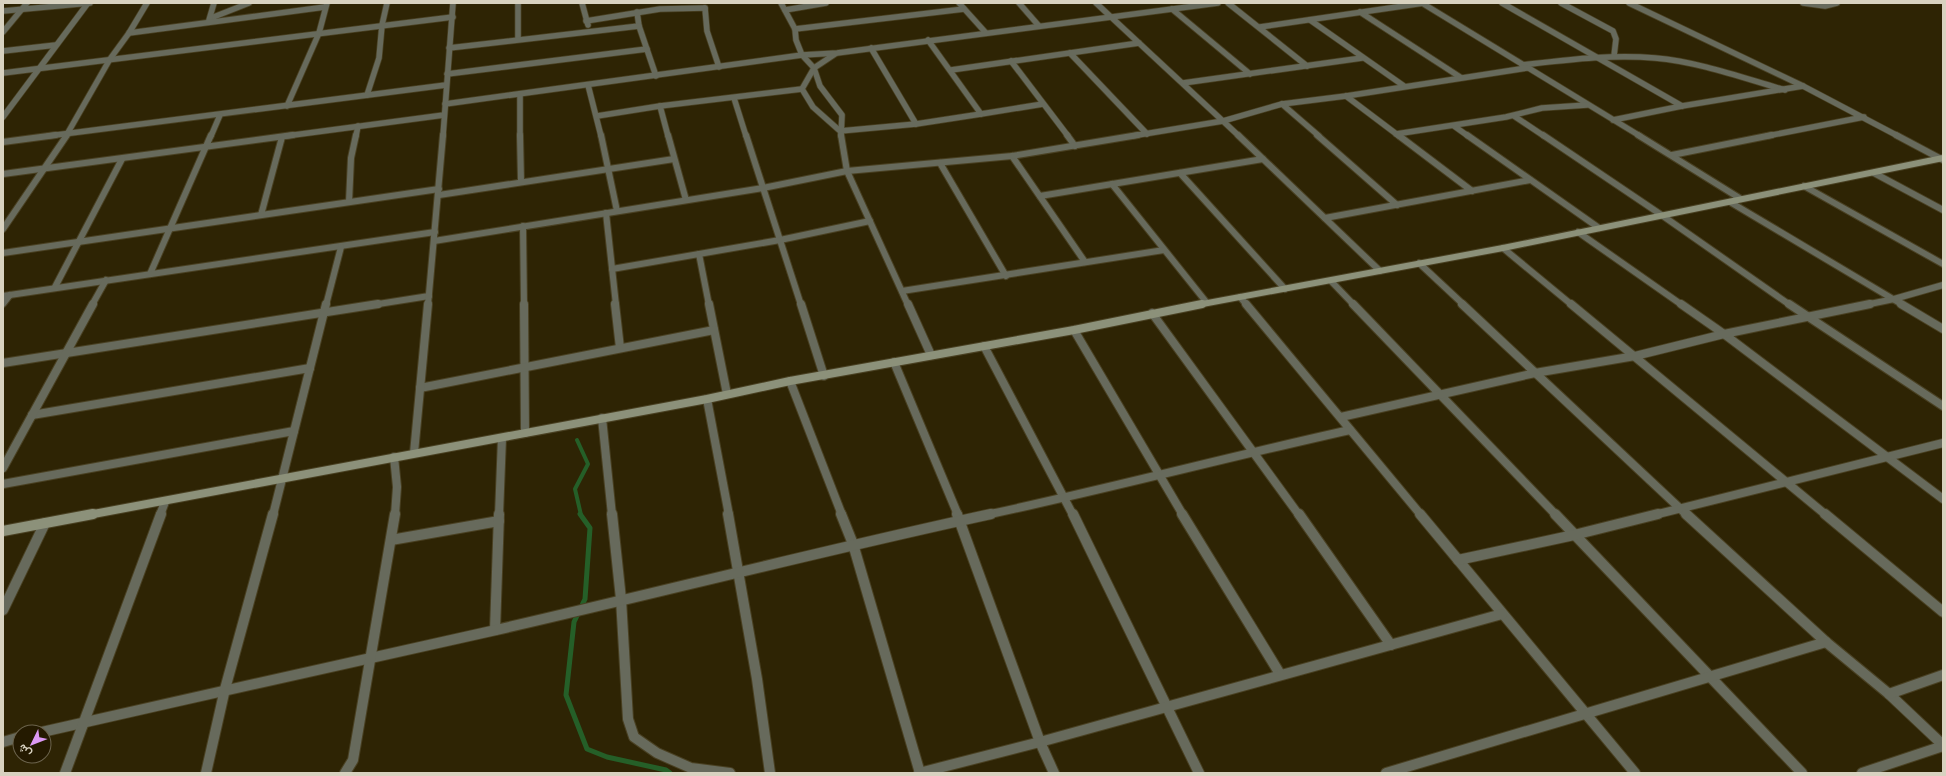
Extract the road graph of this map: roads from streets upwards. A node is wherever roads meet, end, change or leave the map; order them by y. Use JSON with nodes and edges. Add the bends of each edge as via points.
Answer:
{"nodes":[{"id":1,"x":27,"y":3,"type":"edge"},
{"id":2,"x":88,"y":3,"type":"edge"},
{"id":3,"x":91,"y":3,"type":"edge"},
{"id":4,"x":146,"y":3,"type":"edge"},
{"id":5,"x":214,"y":3,"type":"edge"},
{"id":6,"x":249,"y":3,"type":"edge"},
{"id":7,"x":387,"y":3,"type":"edge"},
{"id":8,"x":454,"y":3,"type":"edge"},
{"id":9,"x":518,"y":3,"type":"edge"},
{"id":10,"x":582,"y":3,"type":"edge"},
{"id":11,"x":697,"y":3,"type":"edge"},
{"id":12,"x":781,"y":3,"type":"edge"},
{"id":13,"x":826,"y":3,"type":"edge"},
{"id":14,"x":959,"y":3,"type":"edge"},
{"id":15,"x":1019,"y":3,"type":"edge"},
{"id":16,"x":1096,"y":3,"type":"edge"},
{"id":17,"x":1218,"y":3,"type":"edge"},
{"id":18,"x":1228,"y":3,"type":"edge"},
{"id":19,"x":1423,"y":3,"type":"edge"},
{"id":20,"x":1502,"y":3,"type":"edge"},
{"id":21,"x":1561,"y":3,"type":"edge"},
{"id":22,"x":1629,"y":3,"type":"edge"},
{"id":23,"x":1803,"y":3,"type":"edge"},
{"id":24,"x":1837,"y":3,"type":"edge"},
{"id":25,"x":1206,"y":4,"type":"edge"},
{"id":26,"x":326,"y":5,"type":"edge"},
{"id":27,"x":1188,"y":5,"type":"edge"},
{"id":28,"x":705,"y":8,"type":"junction"},
{"id":29,"x":964,"y":8,"type":"junction"},
{"id":30,"x":22,"y":9,"type":"junction"},
{"id":31,"x":1172,"y":9,"type":"junction"},
{"id":32,"x":785,"y":10,"type":"junction"},
{"id":33,"x":3,"y":11,"type":"edge"},
{"id":34,"x":637,"y":12,"type":"junction"},
{"id":35,"x":1360,"y":12,"type":"junction"},
{"id":36,"x":453,"y":17,"type":"junction"},
{"id":37,"x":1110,"y":18,"type":"junction"},
{"id":38,"x":209,"y":20,"type":"junction"},
{"id":39,"x":586,"y":20,"type":"junction"},
{"id":40,"x":1310,"y":20,"type":"junction"},
{"id":41,"x":382,"y":25,"type":"junction"},
{"id":42,"x":639,"y":26,"type":"junction"},
{"id":43,"x":1039,"y":26,"type":"junction"},
{"id":44,"x":1260,"y":27,"type":"junction"},
{"id":45,"x":795,"y":29,"type":"junction"},
{"id":46,"x":589,"y":31,"type":"junction"},
{"id":47,"x":3,"y":32,"type":"edge"},
{"id":48,"x":130,"y":33,"type":"junction"},
{"id":49,"x":986,"y":33,"type":"junction"},
{"id":50,"x":319,"y":34,"type":"junction"},
{"id":51,"x":518,"y":39,"type":"junction"},
{"id":52,"x":928,"y":40,"type":"junction"},
{"id":53,"x":1139,"y":43,"type":"junction"},
{"id":54,"x":56,"y":46,"type":"junction"},
{"id":55,"x":449,"y":48,"type":"junction"},
{"id":56,"x":871,"y":48,"type":"junction"},
{"id":57,"x":647,"y":49,"type":"junction"},
{"id":58,"x":3,"y":51,"type":"edge"},
{"id":59,"x":837,"y":53,"type":"junction"},
{"id":60,"x":1070,"y":53,"type":"junction"},
{"id":61,"x":802,"y":55,"type":"junction"},
{"id":62,"x":1614,"y":56,"type":"junction"},
{"id":63,"x":1595,"y":57,"type":"junction"},
{"id":64,"x":1362,"y":58,"type":"junction"},
{"id":65,"x":110,"y":59,"type":"junction"},
{"id":66,"x":1011,"y":61,"type":"junction"},
{"id":67,"x":1307,"y":66,"type":"junction"},
{"id":68,"x":719,"y":67,"type":"junction"},
{"id":69,"x":1525,"y":67,"type":"junction"},
{"id":70,"x":814,"y":68,"type":"junction"},
{"id":71,"x":38,"y":69,"type":"junction"},
{"id":72,"x":951,"y":70,"type":"junction"},
{"id":73,"x":3,"y":73,"type":"edge"},
{"id":74,"x":447,"y":74,"type":"junction"},
{"id":75,"x":1250,"y":74,"type":"junction"},
{"id":76,"x":656,"y":76,"type":"junction"},
{"id":77,"x":1460,"y":77,"type":"junction"},
{"id":78,"x":1183,"y":83,"type":"junction"},
{"id":79,"x":446,"y":85,"type":"junction"},
{"id":80,"x":588,"y":85,"type":"junction"},
{"id":81,"x":1404,"y":86,"type":"junction"},
{"id":82,"x":1803,"y":86,"type":"junction"},
{"id":83,"x":802,"y":89,"type":"junction"},
{"id":84,"x":1785,"y":90,"type":"junction"},
{"id":85,"x":520,"y":94,"type":"junction"},
{"id":86,"x":367,"y":96,"type":"junction"},
{"id":87,"x":1346,"y":96,"type":"junction"},
{"id":88,"x":734,"y":98,"type":"junction"},
{"id":89,"x":445,"y":104,"type":"junction"},
{"id":90,"x":1043,"y":104,"type":"junction"},
{"id":91,"x":1282,"y":104,"type":"junction"},
{"id":92,"x":1587,"y":105,"type":"junction"},
{"id":93,"x":287,"y":106,"type":"junction"},
{"id":94,"x":660,"y":106,"type":"junction"},
{"id":95,"x":1682,"y":106,"type":"junction"},
{"id":96,"x":981,"y":114,"type":"junction"},
{"id":97,"x":220,"y":115,"type":"junction"},
{"id":98,"x":444,"y":115,"type":"junction"},
{"id":99,"x":597,"y":116,"type":"junction"},
{"id":100,"x":1514,"y":116,"type":"junction"},
{"id":101,"x":3,"y":117,"type":"edge"},
{"id":102,"x":1864,"y":117,"type":"junction"},
{"id":103,"x":1613,"y":120,"type":"junction"},
{"id":104,"x":1224,"y":121,"type":"junction"},
{"id":105,"x":916,"y":124,"type":"junction"},
{"id":106,"x":358,"y":126,"type":"junction"},
{"id":107,"x":1454,"y":126,"type":"junction"},
{"id":108,"x":840,"y":131,"type":"junction"},
{"id":109,"x":67,"y":134,"type":"junction"},
{"id":110,"x":1147,"y":134,"type":"junction"},
{"id":111,"x":1396,"y":134,"type":"junction"},
{"id":112,"x":282,"y":137,"type":"junction"},
{"id":113,"x":3,"y":142,"type":"edge"},
{"id":114,"x":1075,"y":146,"type":"junction"},
{"id":115,"x":207,"y":147,"type":"junction"},
{"id":116,"x":1672,"y":154,"type":"junction"},
{"id":117,"x":1012,"y":156,"type":"junction"},
{"id":118,"x":122,"y":159,"type":"junction"},
{"id":119,"x":674,"y":159,"type":"junction"},
{"id":120,"x":1262,"y":159,"type":"junction"},
{"id":121,"x":1942,"y":159,"type":"edge"},
{"id":122,"x":940,"y":163,"type":"junction"},
{"id":123,"x":44,"y":168,"type":"junction"},
{"id":124,"x":608,"y":169,"type":"junction"},
{"id":125,"x":847,"y":171,"type":"junction"},
{"id":126,"x":1180,"y":173,"type":"junction"},
{"id":127,"x":1874,"y":173,"type":"junction"},
{"id":128,"x":3,"y":174,"type":"edge"},
{"id":129,"x":1530,"y":180,"type":"junction"},
{"id":130,"x":521,"y":182,"type":"junction"},
{"id":131,"x":1112,"y":184,"type":"junction"},
{"id":132,"x":1804,"y":186,"type":"junction"},
{"id":133,"x":763,"y":188,"type":"junction"},
{"id":134,"x":1472,"y":191,"type":"junction"},
{"id":135,"x":439,"y":192,"type":"junction"},
{"id":136,"x":1040,"y":196,"type":"junction"},
{"id":137,"x":1741,"y":199,"type":"junction"},
{"id":138,"x":686,"y":200,"type":"junction"},
{"id":139,"x":349,"y":202,"type":"junction"},
{"id":140,"x":1730,"y":202,"type":"junction"},
{"id":141,"x":1397,"y":204,"type":"junction"},
{"id":142,"x":1943,"y":210,"type":"edge"},
{"id":143,"x":617,"y":211,"type":"junction"},
{"id":144,"x":606,"y":213,"type":"junction"},
{"id":145,"x":261,"y":215,"type":"junction"},
{"id":146,"x":1663,"y":216,"type":"junction"},
{"id":147,"x":1325,"y":218,"type":"junction"},
{"id":148,"x":870,"y":221,"type":"junction"},
{"id":149,"x":523,"y":226,"type":"junction"},
{"id":150,"x":1599,"y":228,"type":"junction"},
{"id":151,"x":3,"y":229,"type":"edge"},
{"id":152,"x":169,"y":229,"type":"junction"},
{"id":153,"x":435,"y":232,"type":"junction"},
{"id":154,"x":1578,"y":232,"type":"junction"},
{"id":155,"x":434,"y":240,"type":"junction"},
{"id":156,"x":780,"y":240,"type":"junction"},
{"id":157,"x":80,"y":242,"type":"junction"},
{"id":158,"x":341,"y":247,"type":"junction"},
{"id":159,"x":1503,"y":248,"type":"junction"},
{"id":160,"x":1164,"y":250,"type":"junction"},
{"id":161,"x":3,"y":253,"type":"edge"},
{"id":162,"x":699,"y":254,"type":"junction"},
{"id":163,"x":1085,"y":262,"type":"junction"},
{"id":164,"x":1419,"y":263,"type":"junction"},
{"id":165,"x":1943,"y":264,"type":"edge"},
{"id":166,"x":612,"y":269,"type":"junction"},
{"id":167,"x":1380,"y":271,"type":"junction"},
{"id":168,"x":150,"y":274,"type":"junction"},
{"id":169,"x":1006,"y":276,"type":"junction"},
{"id":170,"x":106,"y":280,"type":"junction"},
{"id":171,"x":1331,"y":281,"type":"junction"},
{"id":172,"x":1943,"y":285,"type":"edge"},
{"id":173,"x":55,"y":287,"type":"junction"},
{"id":174,"x":1285,"y":289,"type":"junction"},
{"id":175,"x":902,"y":291,"type":"junction"},
{"id":176,"x":6,"y":295,"type":"edge"},
{"id":177,"x":429,"y":296,"type":"junction"},
{"id":178,"x":1240,"y":297,"type":"junction"},
{"id":179,"x":1894,"y":299,"type":"junction"},
{"id":180,"x":1207,"y":303,"type":"junction"},
{"id":181,"x":3,"y":304,"type":"edge"},
{"id":182,"x":1152,"y":312,"type":"junction"},
{"id":183,"x":324,"y":313,"type":"junction"},
{"id":184,"x":1806,"y":316,"type":"junction"},
{"id":185,"x":1943,"y":329,"type":"edge"},
{"id":186,"x":714,"y":330,"type":"junction"},
{"id":187,"x":1074,"y":330,"type":"junction"},
{"id":188,"x":1724,"y":334,"type":"junction"},
{"id":189,"x":984,"y":346,"type":"junction"},
{"id":190,"x":620,"y":348,"type":"junction"},
{"id":191,"x":66,"y":353,"type":"junction"},
{"id":192,"x":931,"y":355,"type":"junction"},
{"id":193,"x":1635,"y":356,"type":"junction"},
{"id":194,"x":894,"y":362,"type":"junction"},
{"id":195,"x":3,"y":363,"type":"edge"},
{"id":196,"x":310,"y":368,"type":"junction"},
{"id":197,"x":525,"y":368,"type":"junction"},
{"id":198,"x":1535,"y":373,"type":"junction"},
{"id":199,"x":824,"y":376,"type":"junction"},
{"id":200,"x":790,"y":381,"type":"junction"},
{"id":201,"x":420,"y":388,"type":"junction"},
{"id":202,"x":727,"y":394,"type":"junction"},
{"id":203,"x":1441,"y":394,"type":"junction"},
{"id":204,"x":707,"y":399,"type":"junction"},
{"id":205,"x":1943,"y":406,"type":"edge"},
{"id":206,"x":32,"y":415,"type":"junction"},
{"id":207,"x":1341,"y":417,"type":"junction"},
{"id":208,"x":602,"y":418,"type":"junction"},
{"id":209,"x":1350,"y":430,"type":"junction"},
{"id":210,"x":294,"y":431,"type":"junction"},
{"id":211,"x":525,"y":433,"type":"junction"},
{"id":212,"x":502,"y":438,"type":"junction"},
{"id":213,"x":1943,"y":443,"type":"edge"},
{"id":214,"x":1254,"y":451,"type":"junction"},
{"id":215,"x":414,"y":453,"type":"junction"},
{"id":216,"x":1886,"y":456,"type":"junction"},
{"id":217,"x":394,"y":457,"type":"junction"},
{"id":218,"x":3,"y":468,"type":"edge"},
{"id":219,"x":1158,"y":475,"type":"junction"},
{"id":220,"x":283,"y":479,"type":"junction"},
{"id":221,"x":1784,"y":481,"type":"junction"},
{"id":222,"x":3,"y":484,"type":"edge"},
{"id":223,"x":1065,"y":498,"type":"junction"},
{"id":224,"x":1943,"y":499,"type":"edge"},
{"id":225,"x":165,"y":502,"type":"junction"},
{"id":226,"x":1680,"y":509,"type":"junction"},
{"id":227,"x":499,"y":521,"type":"junction"},
{"id":228,"x":960,"y":521,"type":"junction"},
{"id":229,"x":45,"y":523,"type":"junction"},
{"id":230,"x":3,"y":531,"type":"edge"},
{"id":231,"x":1574,"y":535,"type":"junction"},
{"id":232,"x":391,"y":540,"type":"junction"},
{"id":233,"x":853,"y":544,"type":"junction"},
{"id":234,"x":1458,"y":560,"type":"junction"},
{"id":235,"x":739,"y":571,"type":"junction"},
{"id":236,"x":621,"y":599,"type":"junction"},
{"id":237,"x":3,"y":610,"type":"edge"},
{"id":238,"x":1943,"y":612,"type":"edge"},
{"id":239,"x":1502,"y":614,"type":"junction"},
{"id":240,"x":495,"y":630,"type":"junction"},
{"id":241,"x":1826,"y":642,"type":"junction"},
{"id":242,"x":1391,"y":645,"type":"junction"},
{"id":243,"x":370,"y":658,"type":"junction"},
{"id":244,"x":1280,"y":674,"type":"junction"},
{"id":245,"x":1943,"y":675,"type":"edge"},
{"id":246,"x":1711,"y":678,"type":"junction"},
{"id":247,"x":225,"y":689,"type":"junction"},
{"id":248,"x":1889,"y":694,"type":"junction"},
{"id":249,"x":1166,"y":706,"type":"junction"},
{"id":250,"x":1584,"y":713,"type":"junction"},
{"id":251,"x":85,"y":721,"type":"junction"},
{"id":252,"x":52,"y":729,"type":"edge"},
{"id":253,"x":1040,"y":742,"type":"junction"},
{"id":254,"x":1943,"y":745,"type":"edge"},
{"id":255,"x":65,"y":773,"type":"edge"},
{"id":256,"x":206,"y":773,"type":"edge"},
{"id":257,"x":345,"y":773,"type":"edge"},
{"id":258,"x":730,"y":773,"type":"edge"},
{"id":259,"x":770,"y":773,"type":"edge"},
{"id":260,"x":919,"y":773,"type":"edge"},
{"id":261,"x":1054,"y":773,"type":"edge"},
{"id":262,"x":1199,"y":773,"type":"edge"},
{"id":263,"x":1386,"y":773,"type":"edge"},
{"id":264,"x":1635,"y":773,"type":"edge"},
{"id":265,"x":1802,"y":773,"type":"edge"},
{"id":266,"x":1862,"y":773,"type":"edge"}],
"edges":[{"from":1,"to":30,"type":"street"},
{"from":2,"to":3,"type":"street"},
{"from":2,"to":30,"type":"street"},
{"from":2,"to":54,"type":"street"},
{"from":4,"to":48,"type":"street"},
{"from":5,"to":38,"type":"street"},
{"from":6,"to":38,"type":"street"},
{"from":7,"to":41,"type":"street"},
{"from":8,"to":36,"type":"street"},
{"from":9,"to":51,"type":"street"},
{"from":10,"to":39,"type":"street"},
{"from":11,"to":28,"type":"street"},
{"from":12,"to":32,"type":"street"},
{"from":13,"to":32,"type":"street"},
{"from":14,"to":29,"type":"street"},
{"from":15,"to":43,"type":"street"},
{"from":16,"to":37,"type":"street"},
{"from":17,"to":25,"type":"street"},
{"from":18,"to":44,"type":"street"},
{"from":19,"to":35,"type":"street"},
{"from":19,"to":69,"type":"street"},
{"from":20,"to":63,"type":"street"},
{"from":21,"to":62,"type":"street","via":[[1613,31],[1616,39]]},
{"from":22,"to":82,"type":"street"},
{"from":23,"to":24,"type":"street"},
{"from":25,"to":27,"type":"street"},
{"from":26,"to":38,"type":"street"},
{"from":26,"to":50,"type":"street"},
{"from":27,"to":31,"type":"street"},
{"from":28,"to":34,"type":"street","via":[[683,7]]},
{"from":28,"to":68,"type":"street","via":[[707,36]]},
{"from":29,"to":45,"type":"street"},
{"from":29,"to":49,"type":"street"},
{"from":30,"to":33,"type":"street"},
{"from":30,"to":47,"type":"street"},
{"from":31,"to":37,"type":"street"},
{"from":31,"to":75,"type":"street"},
{"from":32,"to":45,"type":"street"},
{"from":34,"to":39,"type":"street"},
{"from":34,"to":42,"type":"street"},
{"from":35,"to":40,"type":"street"},
{"from":35,"to":77,"type":"street"},
{"from":36,"to":41,"type":"street"},
{"from":36,"to":55,"type":"street"},
{"from":37,"to":43,"type":"street"},
{"from":37,"to":53,"type":"street"},
{"from":38,"to":48,"type":"street"},
{"from":39,"to":46,"type":"street"},
{"from":40,"to":44,"type":"street"},
{"from":40,"to":64,"type":"street"},
{"from":41,"to":50,"type":"street"},
{"from":41,"to":86,"type":"street","via":[[379,58]]},
{"from":42,"to":46,"type":"street"},
{"from":42,"to":57,"type":"street"},
{"from":43,"to":49,"type":"street"},
{"from":44,"to":67,"type":"street"},
{"from":45,"to":61,"type":"street"},
{"from":46,"to":51,"type":"street"},
{"from":48,"to":65,"type":"street"},
{"from":49,"to":52,"type":"street"},
{"from":50,"to":65,"type":"street"},
{"from":50,"to":93,"type":"street"},
{"from":51,"to":55,"type":"street"},
{"from":52,"to":56,"type":"street"},
{"from":52,"to":72,"type":"street"},
{"from":53,"to":60,"type":"street"},
{"from":53,"to":78,"type":"street"},
{"from":54,"to":58,"type":"street"},
{"from":54,"to":71,"type":"street"},
{"from":55,"to":74,"type":"street"},
{"from":56,"to":59,"type":"street"},
{"from":56,"to":105,"type":"street"},
{"from":57,"to":74,"type":"street"},
{"from":57,"to":76,"type":"street"},
{"from":59,"to":61,"type":"street"},
{"from":59,"to":70,"type":"street"},
{"from":60,"to":66,"type":"street"},
{"from":60,"to":110,"type":"street"},
{"from":61,"to":68,"type":"street"},
{"from":61,"to":70,"type":"street"},
{"from":62,"to":63,"type":"street"},
{"from":62,"to":84,"type":"street","via":[[1677,61]]},
{"from":63,"to":69,"type":"street"},
{"from":63,"to":95,"type":"street"},
{"from":64,"to":67,"type":"street"},
{"from":64,"to":81,"type":"street"},
{"from":65,"to":71,"type":"street"},
{"from":65,"to":109,"type":"street"},
{"from":66,"to":72,"type":"street"},
{"from":66,"to":90,"type":"street"},
{"from":67,"to":75,"type":"street"},
{"from":68,"to":76,"type":"street"},
{"from":69,"to":77,"type":"street"},
{"from":69,"to":92,"type":"street"},
{"from":70,"to":83,"type":"street"},
{"from":70,"to":108,"type":"street","via":[[820,86],[842,115]]},
{"from":71,"to":73,"type":"street"},
{"from":71,"to":101,"type":"street"},
{"from":72,"to":96,"type":"street"},
{"from":74,"to":79,"type":"street"},
{"from":75,"to":78,"type":"street"},
{"from":76,"to":80,"type":"street"},
{"from":77,"to":81,"type":"street"},
{"from":78,"to":104,"type":"street"},
{"from":79,"to":86,"type":"street"},
{"from":79,"to":89,"type":"street"},
{"from":80,"to":85,"type":"street"},
{"from":80,"to":99,"type":"street"},
{"from":81,"to":87,"type":"street"},
{"from":82,"to":84,"type":"street"},
{"from":82,"to":102,"type":"street"},
{"from":83,"to":88,"type":"street"},
{"from":83,"to":108,"type":"street","via":[[813,108]]},
{"from":84,"to":95,"type":"street"},
{"from":85,"to":89,"type":"street"},
{"from":85,"to":130,"type":"street"},
{"from":86,"to":93,"type":"street"},
{"from":87,"to":91,"type":"street"},
{"from":87,"to":111,"type":"street"},
{"from":88,"to":94,"type":"street"},
{"from":88,"to":133,"type":"street"},
{"from":89,"to":98,"type":"street"},
{"from":90,"to":96,"type":"street"},
{"from":90,"to":114,"type":"street"},
{"from":91,"to":104,"type":"street"},
{"from":91,"to":141,"type":"street"},
{"from":92,"to":100,"type":"street","via":[[1542,108]]},
{"from":92,"to":103,"type":"street"},
{"from":93,"to":97,"type":"street"},
{"from":94,"to":99,"type":"street"},
{"from":94,"to":119,"type":"street"},
{"from":95,"to":103,"type":"street"},
{"from":96,"to":105,"type":"street"},
{"from":97,"to":109,"type":"street"},
{"from":97,"to":115,"type":"street"},
{"from":98,"to":106,"type":"street"},
{"from":98,"to":135,"type":"street"},
{"from":99,"to":124,"type":"street"},
{"from":100,"to":107,"type":"street"},
{"from":100,"to":146,"type":"street"},
{"from":102,"to":116,"type":"street"},
{"from":102,"to":121,"type":"street"},
{"from":103,"to":116,"type":"street"},
{"from":104,"to":110,"type":"street"},
{"from":104,"to":120,"type":"street"},
{"from":105,"to":108,"type":"street"},
{"from":106,"to":112,"type":"street"},
{"from":106,"to":139,"type":"street","via":[[351,158]]},
{"from":107,"to":111,"type":"street"},
{"from":107,"to":129,"type":"street"},
{"from":108,"to":125,"type":"street"},
{"from":109,"to":113,"type":"street"},
{"from":109,"to":123,"type":"street"},
{"from":110,"to":114,"type":"street"},
{"from":111,"to":134,"type":"street"},
{"from":112,"to":115,"type":"street"},
{"from":112,"to":145,"type":"street"},
{"from":114,"to":117,"type":"street"},
{"from":115,"to":118,"type":"street"},
{"from":115,"to":152,"type":"street"},
{"from":116,"to":137,"type":"street"},
{"from":117,"to":122,"type":"street"},
{"from":117,"to":136,"type":"street"},
{"from":118,"to":123,"type":"street"},
{"from":118,"to":157,"type":"street"},
{"from":119,"to":124,"type":"street"},
{"from":119,"to":138,"type":"street"},
{"from":120,"to":126,"type":"street"},
{"from":120,"to":147,"type":"street"},
{"from":121,"to":127,"type":"street"},
{"from":122,"to":125,"type":"street"},
{"from":122,"to":169,"type":"street"},
{"from":123,"to":128,"type":"street"},
{"from":123,"to":151,"type":"street"},
{"from":124,"to":130,"type":"street"},
{"from":124,"to":143,"type":"street"},
{"from":125,"to":133,"type":"street"},
{"from":125,"to":148,"type":"street"},
{"from":126,"to":131,"type":"street"},
{"from":126,"to":174,"type":"street"},
{"from":127,"to":132,"type":"street"},
{"from":127,"to":142,"type":"street"},
{"from":129,"to":134,"type":"street"},
{"from":129,"to":150,"type":"street"},
{"from":130,"to":135,"type":"street"},
{"from":131,"to":136,"type":"street"},
{"from":131,"to":160,"type":"street"},
{"from":132,"to":137,"type":"street"},
{"from":132,"to":165,"type":"street"},
{"from":133,"to":138,"type":"street"},
{"from":133,"to":156,"type":"street"},
{"from":134,"to":141,"type":"street"},
{"from":135,"to":139,"type":"street"},
{"from":135,"to":153,"type":"street"},
{"from":136,"to":163,"type":"street"},
{"from":137,"to":140,"type":"street"},
{"from":138,"to":143,"type":"street"},
{"from":139,"to":145,"type":"street"},
{"from":140,"to":146,"type":"street"},
{"from":140,"to":179,"type":"street"},
{"from":141,"to":147,"type":"street"},
{"from":143,"to":144,"type":"street"},
{"from":144,"to":149,"type":"street"},
{"from":144,"to":166,"type":"street"},
{"from":145,"to":152,"type":"street"},
{"from":146,"to":150,"type":"street"},
{"from":146,"to":184,"type":"street"},
{"from":147,"to":167,"type":"street"},
{"from":148,"to":156,"type":"street"},
{"from":148,"to":175,"type":"street"},
{"from":149,"to":155,"type":"street"},
{"from":149,"to":197,"type":"street"},
{"from":150,"to":154,"type":"street"},
{"from":152,"to":157,"type":"street"},
{"from":152,"to":168,"type":"street"},
{"from":153,"to":155,"type":"street"},
{"from":153,"to":158,"type":"street"},
{"from":154,"to":159,"type":"street"},
{"from":154,"to":188,"type":"street"},
{"from":155,"to":177,"type":"street"},
{"from":156,"to":162,"type":"street"},
{"from":156,"to":199,"type":"street"},
{"from":157,"to":161,"type":"street"},
{"from":157,"to":173,"type":"street"},
{"from":158,"to":168,"type":"street"},
{"from":158,"to":183,"type":"street"},
{"from":159,"to":164,"type":"street"},
{"from":159,"to":193,"type":"street"},
{"from":160,"to":163,"type":"street"},
{"from":160,"to":180,"type":"street"},
{"from":162,"to":166,"type":"street"},
{"from":162,"to":186,"type":"street"},
{"from":163,"to":169,"type":"street"},
{"from":164,"to":167,"type":"street"},
{"from":164,"to":198,"type":"street"},
{"from":166,"to":190,"type":"street"},
{"from":167,"to":171,"type":"street"},
{"from":168,"to":170,"type":"street"},
{"from":169,"to":175,"type":"street"},
{"from":170,"to":173,"type":"street"},
{"from":170,"to":191,"type":"street"},
{"from":171,"to":174,"type":"street"},
{"from":171,"to":203,"type":"street"},
{"from":172,"to":179,"type":"street"},
{"from":173,"to":176,"type":"street"},
{"from":174,"to":178,"type":"street"},
{"from":175,"to":192,"type":"street"},
{"from":176,"to":181,"type":"street"},
{"from":177,"to":183,"type":"street"},
{"from":177,"to":201,"type":"street"},
{"from":178,"to":180,"type":"street"},
{"from":178,"to":207,"type":"street"},
{"from":179,"to":184,"type":"street"},
{"from":179,"to":185,"type":"street"},
{"from":180,"to":182,"type":"street"},
{"from":182,"to":187,"type":"street"},
{"from":182,"to":214,"type":"street"},
{"from":183,"to":191,"type":"street"},
{"from":183,"to":196,"type":"street"},
{"from":184,"to":188,"type":"street"},
{"from":184,"to":205,"type":"street"},
{"from":186,"to":190,"type":"street"},
{"from":186,"to":202,"type":"street"},
{"from":187,"to":189,"type":"street"},
{"from":187,"to":219,"type":"street"},
{"from":188,"to":193,"type":"street"},
{"from":188,"to":216,"type":"street"},
{"from":189,"to":192,"type":"street"},
{"from":189,"to":223,"type":"street"},
{"from":190,"to":197,"type":"street"},
{"from":191,"to":195,"type":"street"},
{"from":191,"to":206,"type":"street"},
{"from":192,"to":194,"type":"street"},
{"from":193,"to":198,"type":"street"},
{"from":193,"to":221,"type":"street"},
{"from":194,"to":199,"type":"street"},
{"from":194,"to":228,"type":"street"},
{"from":196,"to":206,"type":"street"},
{"from":196,"to":210,"type":"street"},
{"from":197,"to":201,"type":"street"},
{"from":197,"to":211,"type":"street"},
{"from":198,"to":203,"type":"street"},
{"from":198,"to":226,"type":"street"},
{"from":199,"to":200,"type":"street"},
{"from":200,"to":202,"type":"street"},
{"from":200,"to":233,"type":"street"},
{"from":201,"to":215,"type":"street"},
{"from":202,"to":204,"type":"street"},
{"from":203,"to":207,"type":"street"},
{"from":203,"to":231,"type":"street"},
{"from":204,"to":208,"type":"street"},
{"from":204,"to":235,"type":"street"},
{"from":206,"to":218,"type":"street"},
{"from":207,"to":209,"type":"street"},
{"from":208,"to":211,"type":"street"},
{"from":208,"to":236,"type":"street"},
{"from":209,"to":214,"type":"street"},
{"from":209,"to":234,"type":"street"},
{"from":210,"to":220,"type":"street"},
{"from":210,"to":222,"type":"street"},
{"from":211,"to":212,"type":"street"},
{"from":212,"to":215,"type":"street"},
{"from":212,"to":227,"type":"street"},
{"from":213,"to":216,"type":"street"},
{"from":214,"to":219,"type":"street"},
{"from":214,"to":242,"type":"street"},
{"from":215,"to":217,"type":"street"},
{"from":216,"to":221,"type":"street"},
{"from":216,"to":224,"type":"street"},
{"from":217,"to":220,"type":"street"},
{"from":217,"to":232,"type":"street","via":[[397,487]]},
{"from":219,"to":223,"type":"street"},
{"from":219,"to":244,"type":"street"},
{"from":220,"to":225,"type":"street"},
{"from":220,"to":247,"type":"street"},
{"from":221,"to":226,"type":"street"},
{"from":221,"to":238,"type":"street"},
{"from":223,"to":228,"type":"street"},
{"from":223,"to":249,"type":"street"},
{"from":225,"to":229,"type":"street"},
{"from":225,"to":251,"type":"street"},
{"from":226,"to":231,"type":"street"},
{"from":226,"to":241,"type":"street"},
{"from":227,"to":232,"type":"street"},
{"from":227,"to":240,"type":"street"},
{"from":228,"to":233,"type":"street"},
{"from":228,"to":253,"type":"street"},
{"from":229,"to":230,"type":"street"},
{"from":229,"to":237,"type":"street"},
{"from":231,"to":234,"type":"street"},
{"from":231,"to":246,"type":"street"},
{"from":232,"to":243,"type":"street"},
{"from":233,"to":235,"type":"street"},
{"from":233,"to":260,"type":"street"},
{"from":234,"to":239,"type":"street"},
{"from":235,"to":236,"type":"street"},
{"from":235,"to":259,"type":"street"},
{"from":236,"to":240,"type":"street"},
{"from":236,"to":258,"type":"street","via":[[628,719],[634,737],[657,753],[691,768]]},
{"from":239,"to":242,"type":"street"},
{"from":239,"to":250,"type":"street"},
{"from":240,"to":243,"type":"street"},
{"from":241,"to":246,"type":"street"},
{"from":241,"to":248,"type":"street"},
{"from":242,"to":244,"type":"street"},
{"from":243,"to":247,"type":"street"},
{"from":243,"to":257,"type":"street","via":[[353,760]]},
{"from":244,"to":249,"type":"street"},
{"from":245,"to":248,"type":"street"},
{"from":246,"to":250,"type":"street"},
{"from":246,"to":265,"type":"street"},
{"from":247,"to":251,"type":"street"},
{"from":247,"to":256,"type":"street"},
{"from":248,"to":254,"type":"street"},
{"from":249,"to":253,"type":"street"},
{"from":249,"to":262,"type":"street"},
{"from":250,"to":263,"type":"street"},
{"from":250,"to":264,"type":"street"},
{"from":251,"to":252,"type":"street"},
{"from":251,"to":255,"type":"street"},
{"from":253,"to":260,"type":"street"},
{"from":253,"to":261,"type":"street"},
{"from":254,"to":266,"type":"street"}]}
